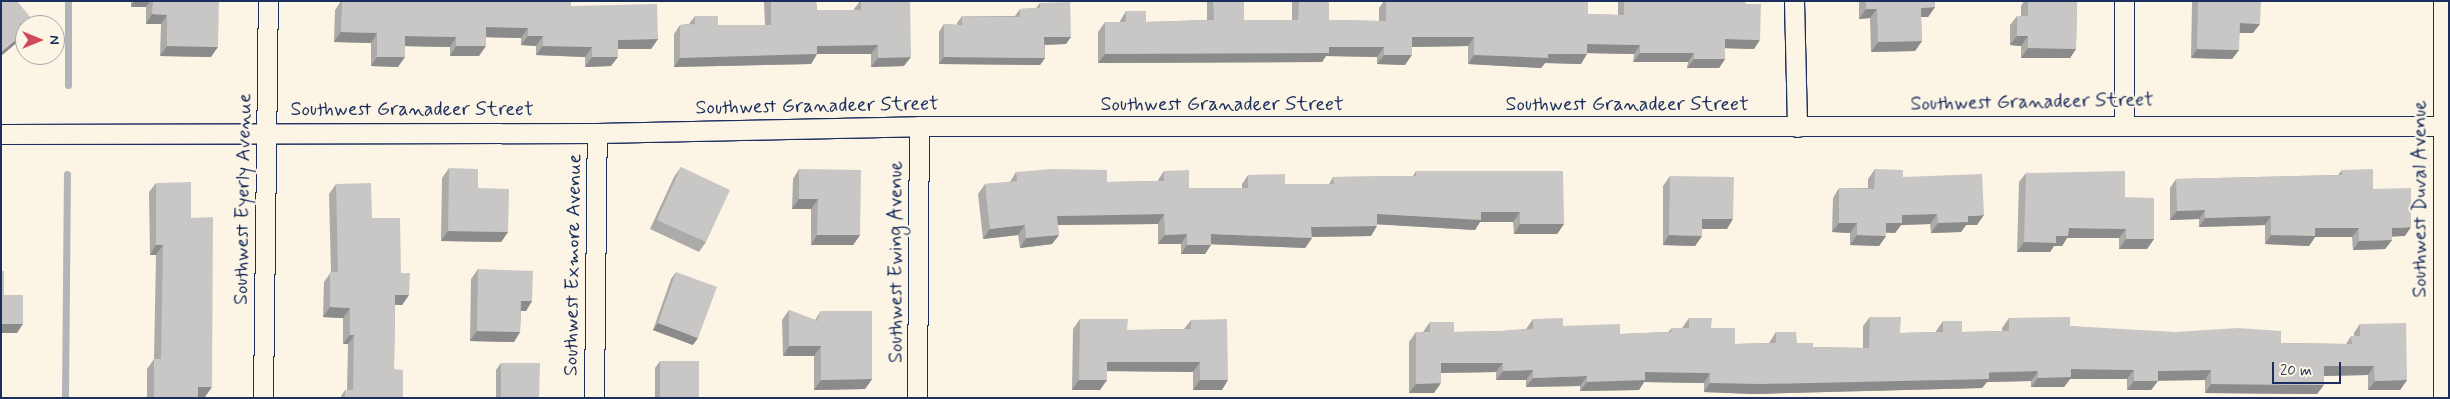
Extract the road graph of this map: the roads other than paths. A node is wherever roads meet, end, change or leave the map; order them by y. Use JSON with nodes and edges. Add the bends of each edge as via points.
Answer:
{"nodes":[{"id":1,"x":268,"y":1,"type":"edge"},
{"id":2,"x":1794,"y":1,"type":"edge"},
{"id":3,"x":2124,"y":1,"type":"edge"},
{"id":4,"x":2443,"y":1,"type":"edge"},
{"id":5,"x":2124,"y":124,"type":"junction"},
{"id":6,"x":919,"y":126,"type":"junction"},
{"id":7,"x":2443,"y":126,"type":"junction"},
{"id":8,"x":1797,"y":127,"type":"junction"},
{"id":9,"x":265,"y":131,"type":"junction"},
{"id":10,"x":597,"y":133,"type":"junction"},
{"id":11,"x":1,"y":134,"type":"edge"},
{"id":12,"x":263,"y":398,"type":"edge"},
{"id":13,"x":594,"y":398,"type":"edge"},
{"id":14,"x":917,"y":398,"type":"edge"},
{"id":15,"x":2443,"y":398,"type":"edge"}],
"edges":[{"from":1,"to":9,"type":"street","name":"Southwest Eyerly Avenue"},
{"from":2,"to":8,"type":"street"},
{"from":3,"to":5,"type":"street"},
{"from":4,"to":7,"type":"street","name":"Southwest Duval Avenue"},
{"from":5,"to":7,"type":"street","name":"Southwest Granadeer Street"},
{"from":5,"to":8,"type":"street","name":"Southwest Granadeer Street"},
{"from":6,"to":8,"type":"street","name":"Southwest Granadeer Street"},
{"from":6,"to":10,"type":"street","name":"Southwest Granadeer Street"},
{"from":6,"to":14,"type":"street","name":"Southwest Ewing Avenue"},
{"from":7,"to":15,"type":"street","name":"Southwest Duval Avenue"},
{"from":9,"to":10,"type":"street","name":"Southwest Granadeer Street"},
{"from":9,"to":11,"type":"street","name":"Southwest Granadeer Street"},
{"from":9,"to":12,"type":"street","name":"Southwest Eyerly Avenue"},
{"from":10,"to":13,"type":"street","name":"Southwest Exmore Avenue"}]}
